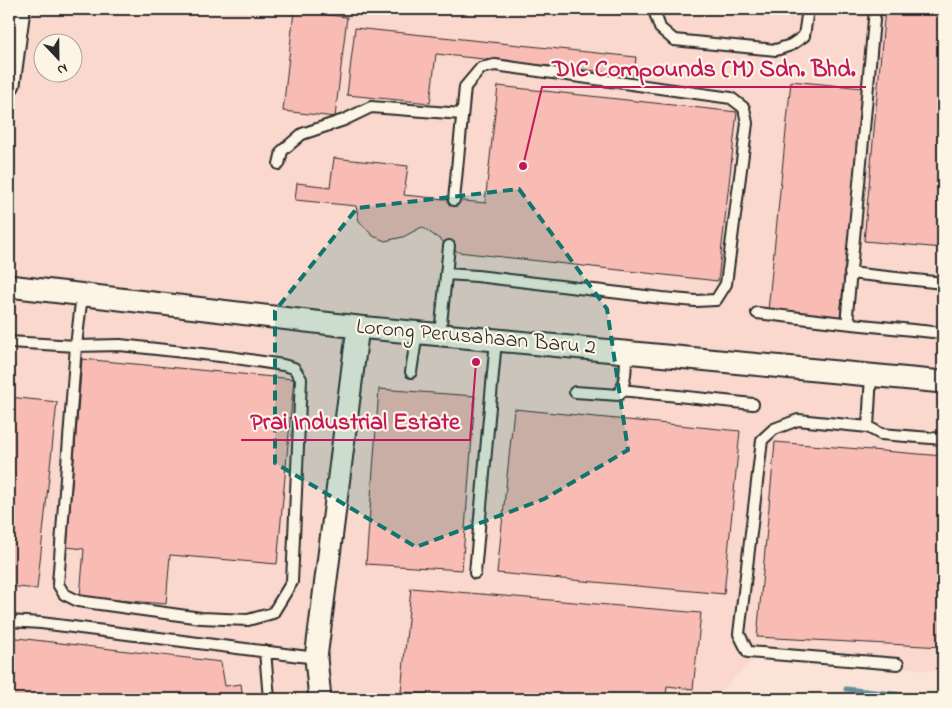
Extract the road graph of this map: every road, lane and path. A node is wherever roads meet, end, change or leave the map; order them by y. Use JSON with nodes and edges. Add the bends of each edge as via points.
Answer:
{"nodes":[{"id":1,"x":19,"y":9,"type":"edge"},
{"id":2,"x":656,"y":9,"type":"edge"},
{"id":3,"x":808,"y":9,"type":"edge"},
{"id":4,"x":875,"y":9,"type":"edge"},
{"id":5,"x":9,"y":84,"type":"edge"},
{"id":6,"x":462,"y":114,"type":"junction"},
{"id":7,"x":279,"y":164,"type":"dead end"},
{"id":8,"x":454,"y":200,"type":"dead end"},
{"id":9,"x":449,"y":246,"type":"dead end"},
{"id":10,"x":446,"y":274,"type":"junction"},
{"id":11,"x":850,"y":274,"type":"junction"},
{"id":12,"x":943,"y":283,"type":"edge"},
{"id":13,"x":9,"y":286,"type":"edge"},
{"id":14,"x":82,"y":294,"type":"junction"},
{"id":15,"x":757,"y":313,"type":"dead end"},
{"id":16,"x":852,"y":324,"type":"junction"},
{"id":17,"x":358,"y":327,"type":"junction"},
{"id":18,"x":417,"y":333,"type":"junction"},
{"id":19,"x":943,"y":333,"type":"edge"},
{"id":20,"x":440,"y":334,"type":"junction"},
{"id":21,"x":496,"y":340,"type":"junction"},
{"id":22,"x":9,"y":342,"type":"edge"},
{"id":23,"x":76,"y":346,"type":"junction"},
{"id":24,"x":626,"y":352,"type":"junction"},
{"id":25,"x":411,"y":372,"type":"dead end"},
{"id":26,"x":872,"y":375,"type":"junction"},
{"id":27,"x":943,"y":382,"type":"edge"},
{"id":28,"x":622,"y":390,"type":"junction"},
{"id":29,"x":575,"y":392,"type":"dead end"},
{"id":30,"x":753,"y":404,"type":"dead end"},
{"id":31,"x":868,"y":427,"type":"junction"},
{"id":32,"x":943,"y":439,"type":"edge"},
{"id":33,"x":475,"y":573,"type":"dead end"},
{"id":34,"x":9,"y":621,"type":"edge"},
{"id":35,"x":265,"y":652,"type":"junction"},
{"id":36,"x":316,"y":658,"type":"junction"},
{"id":37,"x":898,"y":664,"type":"dead end"},
{"id":38,"x":269,"y":699,"type":"edge"},
{"id":39,"x":320,"y":699,"type":"edge"}],
"edges":[{"from":1,"to":5,"type":"street"},
{"from":2,"to":3,"type":"lane","via":[[660,28],[674,40],[776,50],[804,36]]},
{"from":4,"to":11,"type":"lane"},
{"from":6,"to":7,"type":"lane","via":[[371,106],[344,120],[302,134],[282,151]]},
{"from":6,"to":8,"type":"lane"},
{"from":6,"to":10,"type":"lane","via":[[465,87],[481,68],[495,65],[731,98],[744,108],[747,123],[726,284],[716,300],[662,298]]},
{"from":9,"to":10,"type":"lane"},
{"from":10,"to":20,"type":"lane"},
{"from":11,"to":12,"type":"lane"},
{"from":11,"to":16,"type":"lane","via":[[847,314]]},
{"from":13,"to":14,"type":"street","name":"Lorong Perusahaan Baru 2"},
{"from":14,"to":17,"type":"street","name":"Lorong Perusahaan Baru 2"},
{"from":14,"to":23,"type":"lane"},
{"from":15,"to":16,"type":"lane"},
{"from":16,"to":19,"type":"lane"},
{"from":17,"to":18,"type":"street","name":"Lorong Perusahaan Baru 2"},
{"from":17,"to":36,"type":"street"},
{"from":18,"to":20,"type":"street","name":"Lorong Perusahaan Baru 2"},
{"from":18,"to":25,"type":"lane"},
{"from":20,"to":21,"type":"street","name":"Lorong Perusahaan Baru 2"},
{"from":21,"to":24,"type":"street","name":"Lorong Perusahaan Baru 2"},
{"from":21,"to":33,"type":"lane"},
{"from":22,"to":23,"type":"lane"},
{"from":23,"to":23,"type":"lane","via":[[58,584],[64,594],[78,601],[201,618],[248,620],[272,613],[292,582],[301,379],[294,368],[120,345]]},
{"from":24,"to":26,"type":"street","name":"Lorong Perusahaan Baru 2"},
{"from":24,"to":28,"type":"lane"},
{"from":26,"to":27,"type":"street","name":"Lorong Perusahaan Baru 2"},
{"from":26,"to":31,"type":"lane"},
{"from":28,"to":29,"type":"lane","via":[[619,395]]},
{"from":28,"to":30,"type":"lane"},
{"from":31,"to":32,"type":"lane","via":[[881,434]]},
{"from":31,"to":37,"type":"lane","via":[[798,420],[774,429],[762,440],[739,634],[748,652]]},
{"from":34,"to":35,"type":"lane"},
{"from":35,"to":36,"type":"lane"},
{"from":35,"to":38,"type":"lane"},
{"from":36,"to":39,"type":"street"}]}
